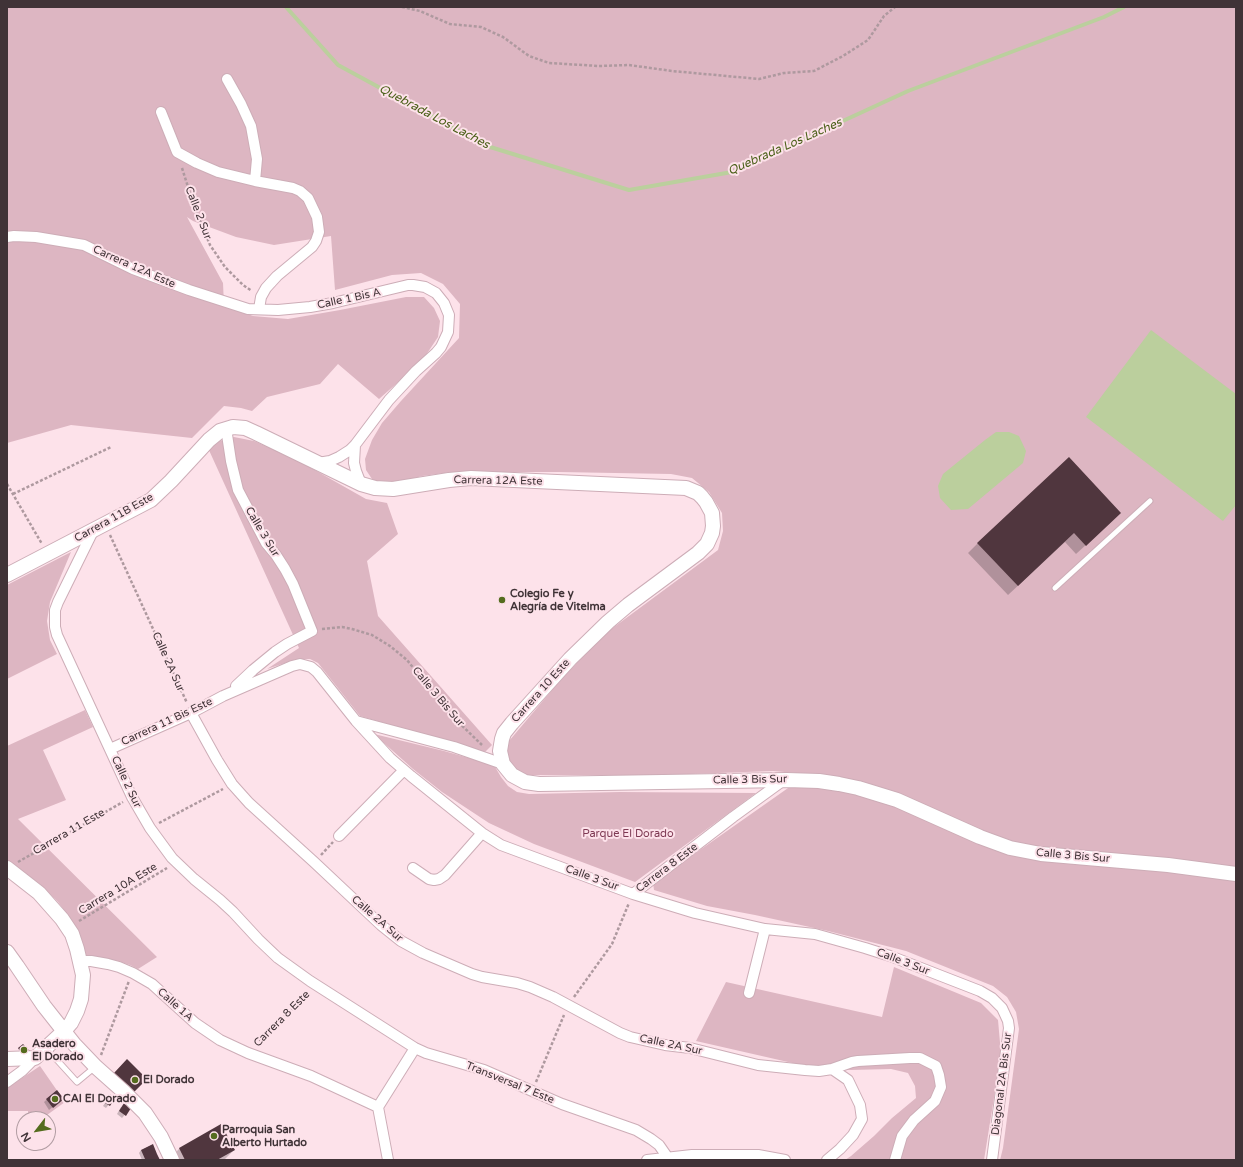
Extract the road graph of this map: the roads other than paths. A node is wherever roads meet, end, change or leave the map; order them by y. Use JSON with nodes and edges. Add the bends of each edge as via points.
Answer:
{"nodes":[{"id":1,"x":227,"y":79,"type":"dead end"},
{"id":2,"x":161,"y":112,"type":"dead end"},
{"id":3,"x":256,"y":181,"type":"junction"},
{"id":4,"x":7,"y":237,"type":"edge"},
{"id":5,"x":259,"y":309,"type":"junction"},
{"id":6,"x":226,"y":428,"type":"junction"},
{"id":7,"x":355,"y":445,"type":"junction"},
{"id":8,"x":318,"y":462,"type":"junction"},
{"id":9,"x":361,"y":484,"type":"junction"},
{"id":10,"x":1150,"y":501,"type":"dead end"},
{"id":11,"x":713,"y":526,"type":"joint"},
{"id":12,"x":99,"y":527,"type":"junction"},
{"id":13,"x":7,"y":575,"type":"edge"},
{"id":14,"x":1055,"y":588,"type":"dead end"},
{"id":15,"x":312,"y":631,"type":"joint"},
{"id":16,"x":307,"y":666,"type":"joint"},
{"id":17,"x":223,"y":696,"type":"junction"},
{"id":18,"x":191,"y":713,"type":"junction"},
{"id":19,"x":356,"y":721,"type":"junction"},
{"id":20,"x":110,"y":749,"type":"junction"},
{"id":21,"x":503,"y":764,"type":"junction"},
{"id":22,"x":404,"y":770,"type":"junction"},
{"id":23,"x":784,"y":780,"type":"junction"},
{"id":24,"x":482,"y":833,"type":"junction"},
{"id":25,"x":339,"y":836,"type":"road end"},
{"id":26,"x":10,"y":866,"type":"edge"},
{"id":27,"x":413,"y":868,"type":"dead end"},
{"id":28,"x":1236,"y":874,"type":"edge"},
{"id":29,"x":633,"y":894,"type":"junction"},
{"id":30,"x":765,"y":929,"type":"junction"},
{"id":31,"x":7,"y":952,"type":"edge"},
{"id":32,"x":80,"y":961,"type":"junction"},
{"id":33,"x":313,"y":983,"type":"joint"},
{"id":34,"x":749,"y":993,"type":"dead end"},
{"id":35,"x":1002,"y":1008,"type":"joint"},
{"id":36,"x":64,"y":1031,"type":"junction"},
{"id":37,"x":46,"y":1048,"type":"junction"},
{"id":38,"x":415,"y":1048,"type":"junction"},
{"id":39,"x":35,"y":1058,"type":"junction"},
{"id":40,"x":7,"y":1059,"type":"edge"},
{"id":41,"x":96,"y":1067,"type":"junction"},
{"id":42,"x":832,"y":1069,"type":"junction"},
{"id":43,"x":7,"y":1082,"type":"edge"},
{"id":44,"x":378,"y":1107,"type":"junction"},
{"id":45,"x":668,"y":1158,"type":"junction"},
{"id":46,"x":172,"y":1160,"type":"edge"},
{"id":47,"x":388,"y":1160,"type":"edge"},
{"id":48,"x":647,"y":1160,"type":"edge"},
{"id":49,"x":786,"y":1160,"type":"edge"},
{"id":50,"x":827,"y":1160,"type":"edge"},
{"id":51,"x":895,"y":1160,"type":"edge"},
{"id":52,"x":992,"y":1160,"type":"edge"}],
"edges":[{"from":1,"to":3,"type":"street","via":[[251,126],[257,159]]},
{"from":2,"to":3,"type":"street","via":[[177,152],[218,172]]},
{"from":3,"to":5,"type":"street","via":[[300,191],[308,198],[317,217],[319,232],[312,247],[266,288]]},
{"from":4,"to":5,"type":"street","name":"Carrera 12A Este","via":[[36,237],[84,245],[133,269],[189,290],[235,306]]},
{"from":5,"to":7,"type":"street","name":"Calle 1 Bis A","via":[[318,306],[408,285],[425,287],[444,303],[449,315],[445,340],[436,354],[389,400]]},
{"from":6,"to":8,"type":"street","name":"Carrera 12A Este","via":[[245,428]]},
{"from":6,"to":12,"type":"street","name":"Carrera 11B Este","via":[[214,435],[151,500]]},
{"from":6,"to":15,"type":"street","name":"Calle 3 Sur","via":[[238,490],[266,542],[293,584]]},
{"from":7,"to":8,"type":"street","via":[[339,457]]},
{"from":7,"to":9,"type":"street","via":[[354,463]]},
{"from":8,"to":9,"type":"street","name":"Carrera 12A Este"},
{"from":9,"to":11,"type":"street","name":"Carrera 12A Este","via":[[393,489],[471,478],[680,487],[698,493],[706,502],[712,513]]},
{"from":10,"to":14,"type":"lane"},
{"from":11,"to":21,"type":"street","name":"Carrera 10 Este","via":[[710,538],[703,548],[608,622],[570,658],[512,723],[504,733],[501,745]]},
{"from":12,"to":13,"type":"street","name":"Carrera 11B Este"},
{"from":12,"to":20,"type":"street","name":"Calle 2 Sur","via":[[58,602],[55,627]]},
{"from":15,"to":17,"type":"street","name":"Carrera 11 Bis Este","via":[[275,652]]},
{"from":16,"to":17,"type":"street","name":"Carrera 11 Bis Este","via":[[292,666]]},
{"from":16,"to":19,"type":"street","name":"Calle 3 Sur","via":[[317,672]]},
{"from":17,"to":18,"type":"street","name":"Carrera 11 Bis Este"},
{"from":18,"to":20,"type":"street","name":"Carrera 11 Bis Este"},
{"from":18,"to":42,"type":"street","name":"Calle 2A Sur","via":[[232,784],[248,803],[381,925],[412,947],[472,974],[530,987],[612,1029],[639,1039],[690,1048],[758,1065],[819,1072]]},
{"from":19,"to":21,"type":"street","via":[[454,747]]},
{"from":19,"to":22,"type":"street","name":"Calle 3 Sur"},
{"from":20,"to":33,"type":"street","name":"Calle 2 Sur","via":[[132,797],[150,828],[176,863],[233,912],[272,954]]},
{"from":21,"to":23,"type":"street","name":"Calle 3 Bis Sur","via":[[518,779],[539,784]]},
{"from":22,"to":24,"type":"street","name":"Calle 3 Sur"},
{"from":22,"to":25,"type":"street"},
{"from":23,"to":28,"type":"street","name":"Calle 3 Bis Sur","via":[[819,781],[878,793],[994,843],[1025,852]]},
{"from":23,"to":29,"type":"street","name":"Carrera 8 Este"},
{"from":24,"to":27,"type":"street","via":[[440,879],[429,879]]},
{"from":24,"to":29,"type":"street","name":"Calle 3 Sur","via":[[501,845]]},
{"from":26,"to":32,"type":"street","via":[[62,919],[74,941]]},
{"from":29,"to":30,"type":"street","name":"Calle 3 Sur","via":[[695,913]]},
{"from":30,"to":34,"type":"street"},
{"from":30,"to":35,"type":"street","name":"Calle 3 Sur","via":[[815,934],[878,952],[986,994]]},
{"from":31,"to":36,"type":"street"},
{"from":32,"to":36,"type":"street","via":[[83,975],[81,999],[75,1017]]},
{"from":32,"to":44,"type":"street","name":"Calle 1A","via":[[119,967],[152,984],[183,1014],[207,1032],[234,1047],[311,1076]]},
{"from":33,"to":38,"type":"street","name":"Transversal 7 Este"},
{"from":35,"to":52,"type":"street","name":"Diagonal 2A Bis Sur","via":[[1008,1021],[1009,1035]]},
{"from":36,"to":37,"type":"street"},
{"from":36,"to":41,"type":"street"},
{"from":37,"to":39,"type":"street"},
{"from":37,"to":41,"type":"lane","via":[[76,1082]]},
{"from":38,"to":44,"type":"street"},
{"from":38,"to":45,"type":"street","name":"Transversal 7 Este","via":[[484,1070],[562,1104],[636,1130],[658,1145]]},
{"from":39,"to":40,"type":"street"},
{"from":39,"to":43,"type":"street"},
{"from":41,"to":46,"type":"street","via":[[145,1113]]},
{"from":42,"to":50,"type":"street","via":[[848,1080],[860,1105],[862,1119],[853,1135]]},
{"from":42,"to":51,"type":"street","name":"Calle 2A Sur","via":[[852,1062],[910,1058],[920,1058],[936,1066],[942,1087],[935,1101],[914,1120],[902,1136]]},
{"from":44,"to":47,"type":"street"},
{"from":45,"to":48,"type":"street"},
{"from":45,"to":49,"type":"street","via":[[692,1155],[758,1155]]}]}
